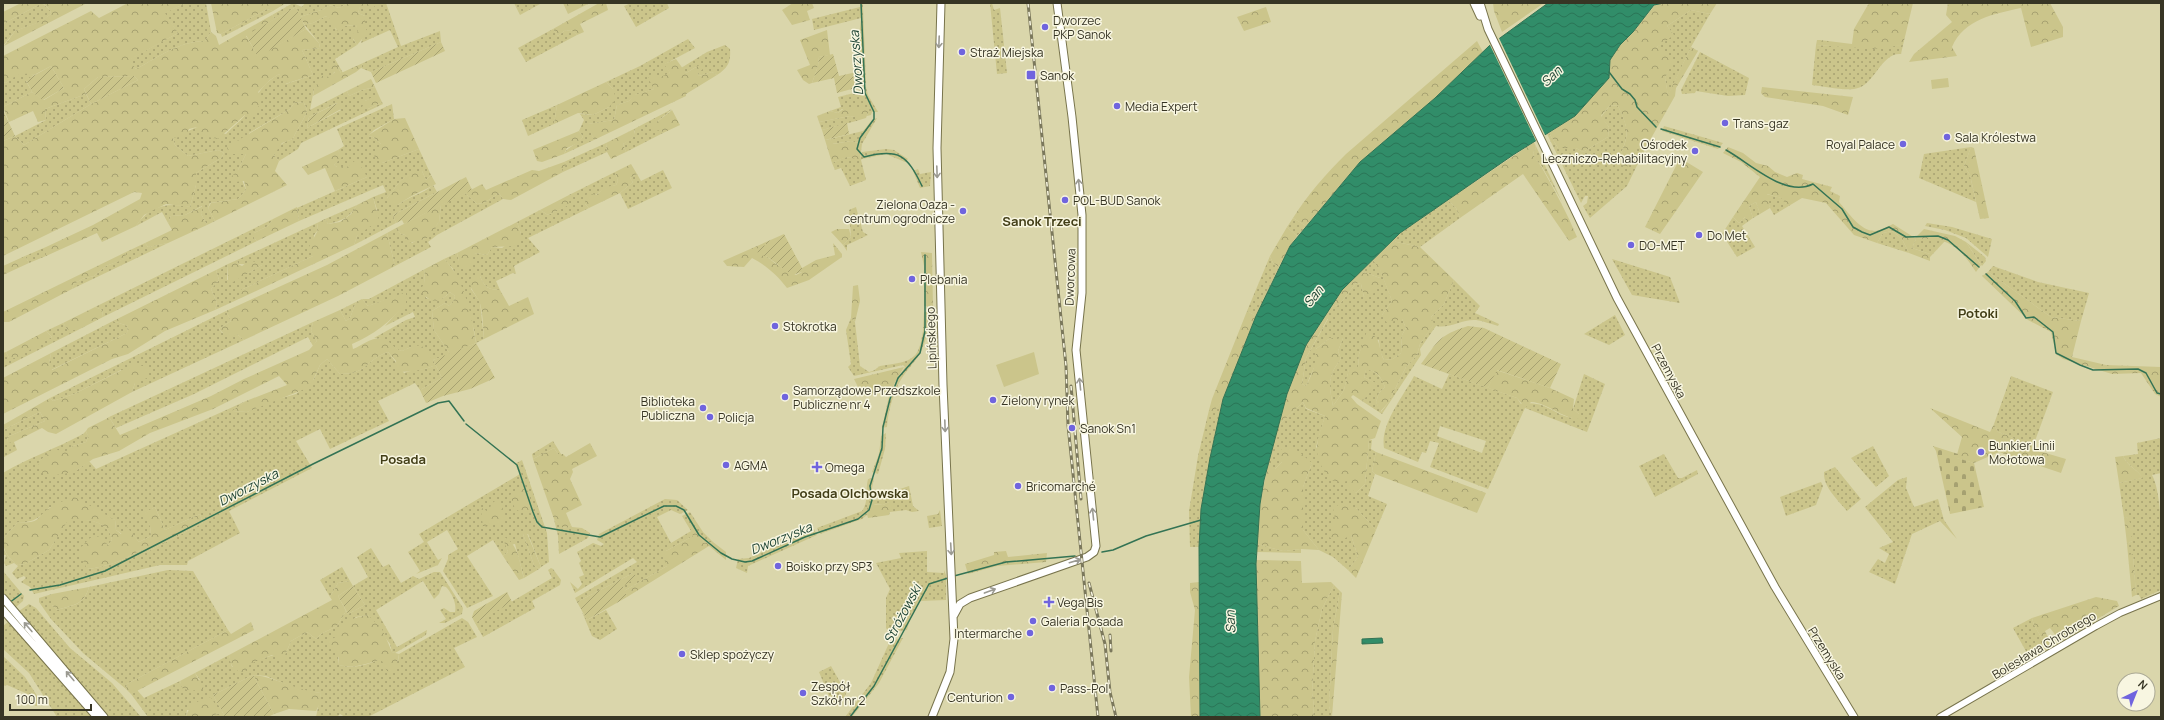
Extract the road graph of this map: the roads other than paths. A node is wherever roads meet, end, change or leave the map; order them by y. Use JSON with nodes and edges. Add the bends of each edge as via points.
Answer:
{"nodes":[{"id":1,"x":941,"y":3,"type":"edge"},
{"id":2,"x":1057,"y":3,"type":"edge"},
{"id":3,"x":1474,"y":3,"type":"edge"},
{"id":4,"x":1480,"y":3,"type":"edge"},
{"id":5,"x":1487,"y":27,"type":"junction"},
{"id":6,"x":952,"y":586,"type":"junction"},
{"id":7,"x":2161,"y":596,"type":"edge"},
{"id":8,"x":3,"y":598,"type":"edge"},
{"id":9,"x":970,"y":598,"type":"junction"},
{"id":10,"x":3,"y":610,"type":"edge"},
{"id":11,"x":953,"y":617,"type":"junction"},
{"id":12,"x":97,"y":717,"type":"edge"},
{"id":13,"x":104,"y":717,"type":"edge"},
{"id":14,"x":932,"y":717,"type":"edge"},
{"id":15,"x":1854,"y":717,"type":"edge"},
{"id":16,"x":1940,"y":717,"type":"edge"}],
"edges":[{"from":1,"to":6,"type":"main road","name":"Lipińskiego","one_way":true,"via":[[937,148],[943,385]]},
{"from":9,"to":2,"type":"main road","name":"Dworcowa","one_way":true,"via":[[1082,559],[1094,552],[1096,540],[1076,350],[1082,293],[1082,215]]},
{"from":3,"to":5,"type":"main road","name":"Przemyska"},
{"from":4,"to":5,"type":"main road","name":"Przemyska"},
{"from":5,"to":15,"type":"main road","name":"Przemyska","via":[[1617,298],[1755,553]]},
{"from":6,"to":9,"type":"main road","via":[[960,598]]},
{"from":6,"to":11,"type":"main road","name":"Lipińskiego"},
{"from":7,"to":16,"type":"street","name":"Bolesława Chrobrego","via":[[2096,626]]},
{"from":13,"to":8,"type":"main road","one_way":true},
{"from":9,"to":11,"type":"main road","via":[[957,607]]},
{"from":10,"to":12,"type":"main road"},
{"from":11,"to":14,"type":"main road","name":"Lipińskiego","via":[[953,660]]}]}
